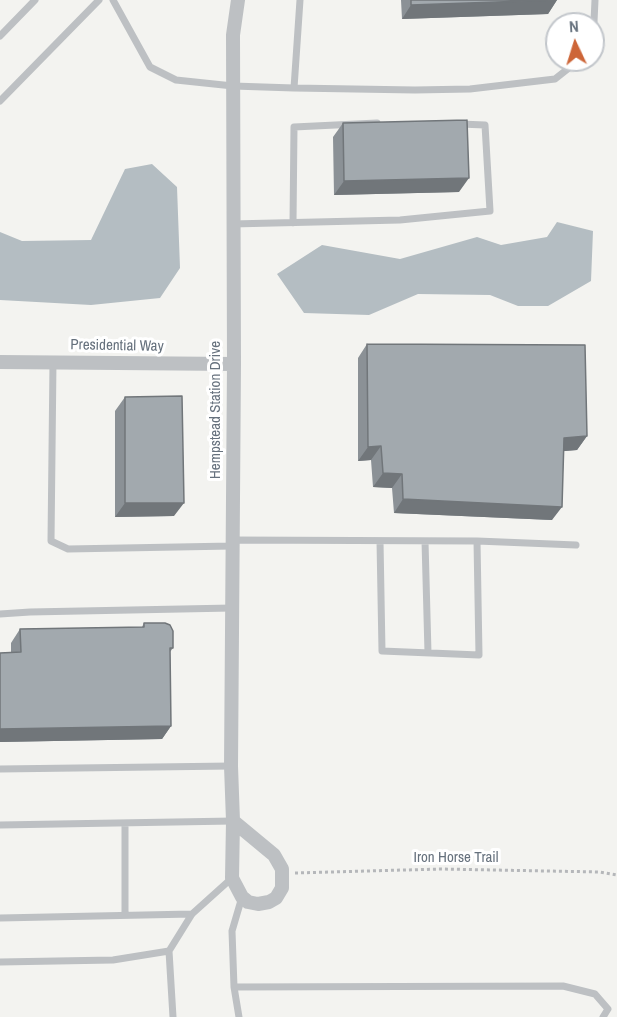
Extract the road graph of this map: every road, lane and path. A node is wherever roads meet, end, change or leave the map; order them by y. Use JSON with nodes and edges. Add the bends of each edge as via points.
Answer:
{"nodes":[{"id":1,"x":35,"y":0,"type":"edge"},
{"id":2,"x":99,"y":0,"type":"edge"},
{"id":3,"x":113,"y":0,"type":"edge"},
{"id":4,"x":238,"y":0,"type":"edge"},
{"id":5,"x":300,"y":0,"type":"edge"},
{"id":6,"x":0,"y":36,"type":"edge"},
{"id":7,"x":564,"y":72,"type":"edge"},
{"id":8,"x":233,"y":86,"type":"junction"},
{"id":9,"x":294,"y":88,"type":"junction"},
{"id":10,"x":0,"y":100,"type":"edge"},
{"id":11,"x":391,"y":123,"type":"edge"},
{"id":12,"x":450,"y":124,"type":"edge"},
{"id":13,"x":293,"y":223,"type":"junction"},
{"id":14,"x":232,"y":224,"type":"junction"},
{"id":15,"x":0,"y":362,"type":"edge"},
{"id":16,"x":53,"y":362,"type":"junction"},
{"id":17,"x":234,"y":364,"type":"junction"},
{"id":18,"x":380,"y":541,"type":"junction"},
{"id":19,"x":425,"y":541,"type":"junction"},
{"id":20,"x":477,"y":541,"type":"junction"},
{"id":21,"x":232,"y":543,"type":"junction"},
{"id":22,"x":576,"y":545,"type":"dead end"},
{"id":23,"x":232,"y":608,"type":"junction"},
{"id":24,"x":0,"y":614,"type":"edge"},
{"id":25,"x":428,"y":653,"type":"junction"},
{"id":26,"x":231,"y":766,"type":"junction"},
{"id":27,"x":0,"y":769,"type":"edge"},
{"id":28,"x":233,"y":821,"type":"junction"},
{"id":29,"x":125,"y":823,"type":"junction"},
{"id":30,"x":0,"y":825,"type":"edge"},
{"id":31,"x":295,"y":873,"type":"dead end"},
{"id":32,"x":617,"y":875,"type":"edge"},
{"id":33,"x":232,"y":878,"type":"junction"},
{"id":34,"x":242,"y":897,"type":"junction"},
{"id":35,"x":125,"y":914,"type":"junction"},
{"id":36,"x":192,"y":914,"type":"junction"},
{"id":37,"x":0,"y":918,"type":"edge"},
{"id":38,"x":169,"y":951,"type":"junction"},
{"id":39,"x":0,"y":962,"type":"edge"},
{"id":40,"x":234,"y":987,"type":"junction"},
{"id":41,"x":173,"y":1017,"type":"edge"},
{"id":42,"x":239,"y":1017,"type":"edge"},
{"id":43,"x":603,"y":1017,"type":"edge"}],
"edges":[{"from":1,"to":6,"type":"lane"},
{"from":2,"to":10,"type":"lane"},
{"from":3,"to":8,"type":"lane","via":[[150,67],[177,80]]},
{"from":4,"to":8,"type":"street","name":"Hempstead Station Drive"},
{"from":5,"to":9,"type":"lane"},
{"from":7,"to":9,"type":"lane","via":[[555,79],[470,89]]},
{"from":8,"to":9,"type":"lane"},
{"from":8,"to":14,"type":"street","name":"Hempstead Station Drive"},
{"from":11,"to":13,"type":"lane","via":[[294,127]]},
{"from":12,"to":13,"type":"lane","via":[[485,125],[490,211],[400,220]]},
{"from":13,"to":14,"type":"lane"},
{"from":14,"to":17,"type":"street","name":"Hempstead Station Drive"},
{"from":15,"to":16,"type":"street","name":"Presidential Way"},
{"from":16,"to":17,"type":"street","name":"Presidential Way"},
{"from":16,"to":21,"type":"lane","via":[[51,541],[68,549]]},
{"from":17,"to":21,"type":"street","name":"Hempstead Station Drive"},
{"from":18,"to":19,"type":"lane"},
{"from":18,"to":21,"type":"lane"},
{"from":18,"to":25,"type":"lane","via":[[382,651]]},
{"from":19,"to":20,"type":"lane"},
{"from":19,"to":25,"type":"lane"},
{"from":20,"to":22,"type":"lane"},
{"from":20,"to":25,"type":"lane","via":[[479,655]]},
{"from":21,"to":23,"type":"street","name":"Hempstead Station Drive"},
{"from":23,"to":24,"type":"lane"},
{"from":23,"to":26,"type":"street","name":"Hempstead Station Drive"},
{"from":26,"to":27,"type":"lane"},
{"from":26,"to":28,"type":"street","name":"Hempstead Station Drive"},
{"from":28,"to":29,"type":"lane"},
{"from":28,"to":33,"type":"street","name":"Hempstead Station Drive"},
{"from":28,"to":34,"type":"street","via":[[274,855],[284,874],[282,888],[269,902],[258,904]]},
{"from":29,"to":30,"type":"lane"},
{"from":29,"to":35,"type":"lane"},
{"from":31,"to":32,"type":"path","name":"Iron Horse Trail","via":[[441,869]]},
{"from":33,"to":34,"type":"street","name":"Hempstead Station Drive"},
{"from":33,"to":36,"type":"lane"},
{"from":34,"to":40,"type":"lane","via":[[232,931]]},
{"from":35,"to":36,"type":"lane"},
{"from":35,"to":37,"type":"lane"},
{"from":36,"to":38,"type":"lane"},
{"from":38,"to":39,"type":"lane","via":[[113,960]]},
{"from":38,"to":41,"type":"lane"},
{"from":40,"to":42,"type":"lane"},
{"from":40,"to":43,"type":"lane","via":[[563,986],[595,994],[608,1009]]}]}
